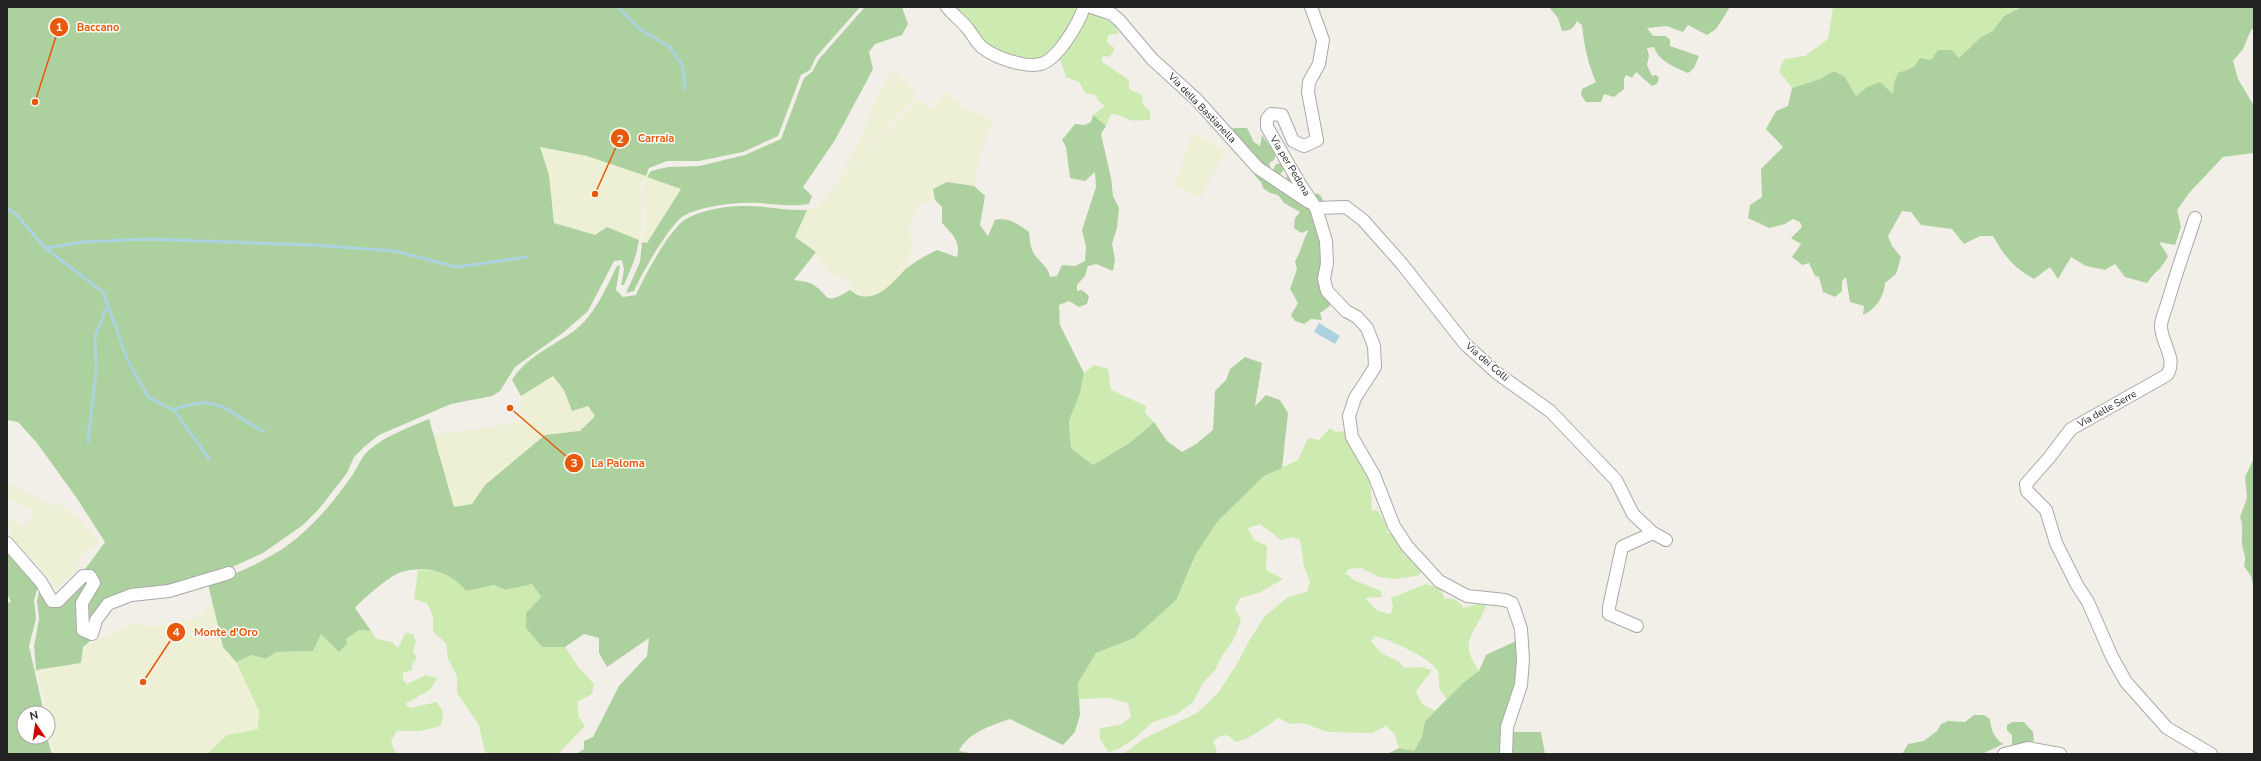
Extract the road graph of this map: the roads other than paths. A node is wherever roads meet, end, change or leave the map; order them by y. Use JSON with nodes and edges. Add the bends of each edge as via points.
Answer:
{"nodes":[{"id":1,"x":947,"y":7,"type":"edge"},
{"id":2,"x":1084,"y":7,"type":"edge"},
{"id":3,"x":1091,"y":7,"type":"edge"},
{"id":4,"x":1310,"y":7,"type":"edge"},
{"id":5,"x":1316,"y":208,"type":"junction"},
{"id":6,"x":2195,"y":218,"type":"dead end"},
{"id":7,"x":1653,"y":533,"type":"junction"},
{"id":8,"x":1666,"y":540,"type":"dead end"},
{"id":9,"x":7,"y":542,"type":"edge"},
{"id":10,"x":228,"y":573,"type":"dead end"},
{"id":11,"x":1636,"y":626,"type":"dead end"},
{"id":12,"x":1506,"y":754,"type":"edge"},
{"id":13,"x":2004,"y":754,"type":"edge"},
{"id":14,"x":2060,"y":754,"type":"edge"},
{"id":15,"x":2211,"y":754,"type":"edge"}],
"edges":[{"from":1,"to":2,"type":"street","via":[[982,48],[998,56],[1031,65],[1046,62],[1056,53],[1072,34]]},
{"from":3,"to":5,"type":"street","name":"Via della Bastianella","via":[[1112,14],[1120,21],[1152,59],[1197,100],[1258,168]]},
{"from":4,"to":5,"type":"street","name":"Via per Pedona","via":[[1324,40],[1319,64],[1309,82],[1308,92],[1317,140],[1304,146],[1293,141],[1282,115],[1271,114],[1267,119],[1267,127]]},
{"from":5,"to":7,"type":"street","name":"Via dei Colli","via":[[1346,207],[1363,220],[1402,264],[1465,344],[1497,373],[1556,417],[1616,480],[1633,514]]},
{"from":5,"to":12,"type":"street","via":[[1326,241],[1327,262],[1324,279],[1327,291],[1367,328],[1374,346],[1375,367],[1354,398],[1349,416],[1352,437],[1374,475],[1394,526],[1407,546],[1439,581],[1467,596],[1495,598],[1512,603],[1521,629],[1523,659],[1521,685],[1507,727]]},
{"from":6,"to":15,"type":"street","name":"Via delle Serre","via":[[2175,273],[2161,323],[2161,335],[2168,346],[2170,370],[2164,377],[2071,429],[2026,484],[2027,491],[2046,510],[2056,543],[2088,602],[2126,682],[2167,728]]},
{"from":7,"to":8,"type":"street","name":"Via dei Colli"},
{"from":7,"to":11,"type":"street","via":[[1622,547],[1609,606],[1609,614]]},
{"from":9,"to":10,"type":"street","via":[[41,582],[52,601],[58,601],[83,576],[90,576],[94,583],[82,603],[82,616],[83,630],[92,634],[96,620],[108,604],[131,595],[169,591]]},
{"from":13,"to":14,"type":"street","via":[[2028,748]]}]}
